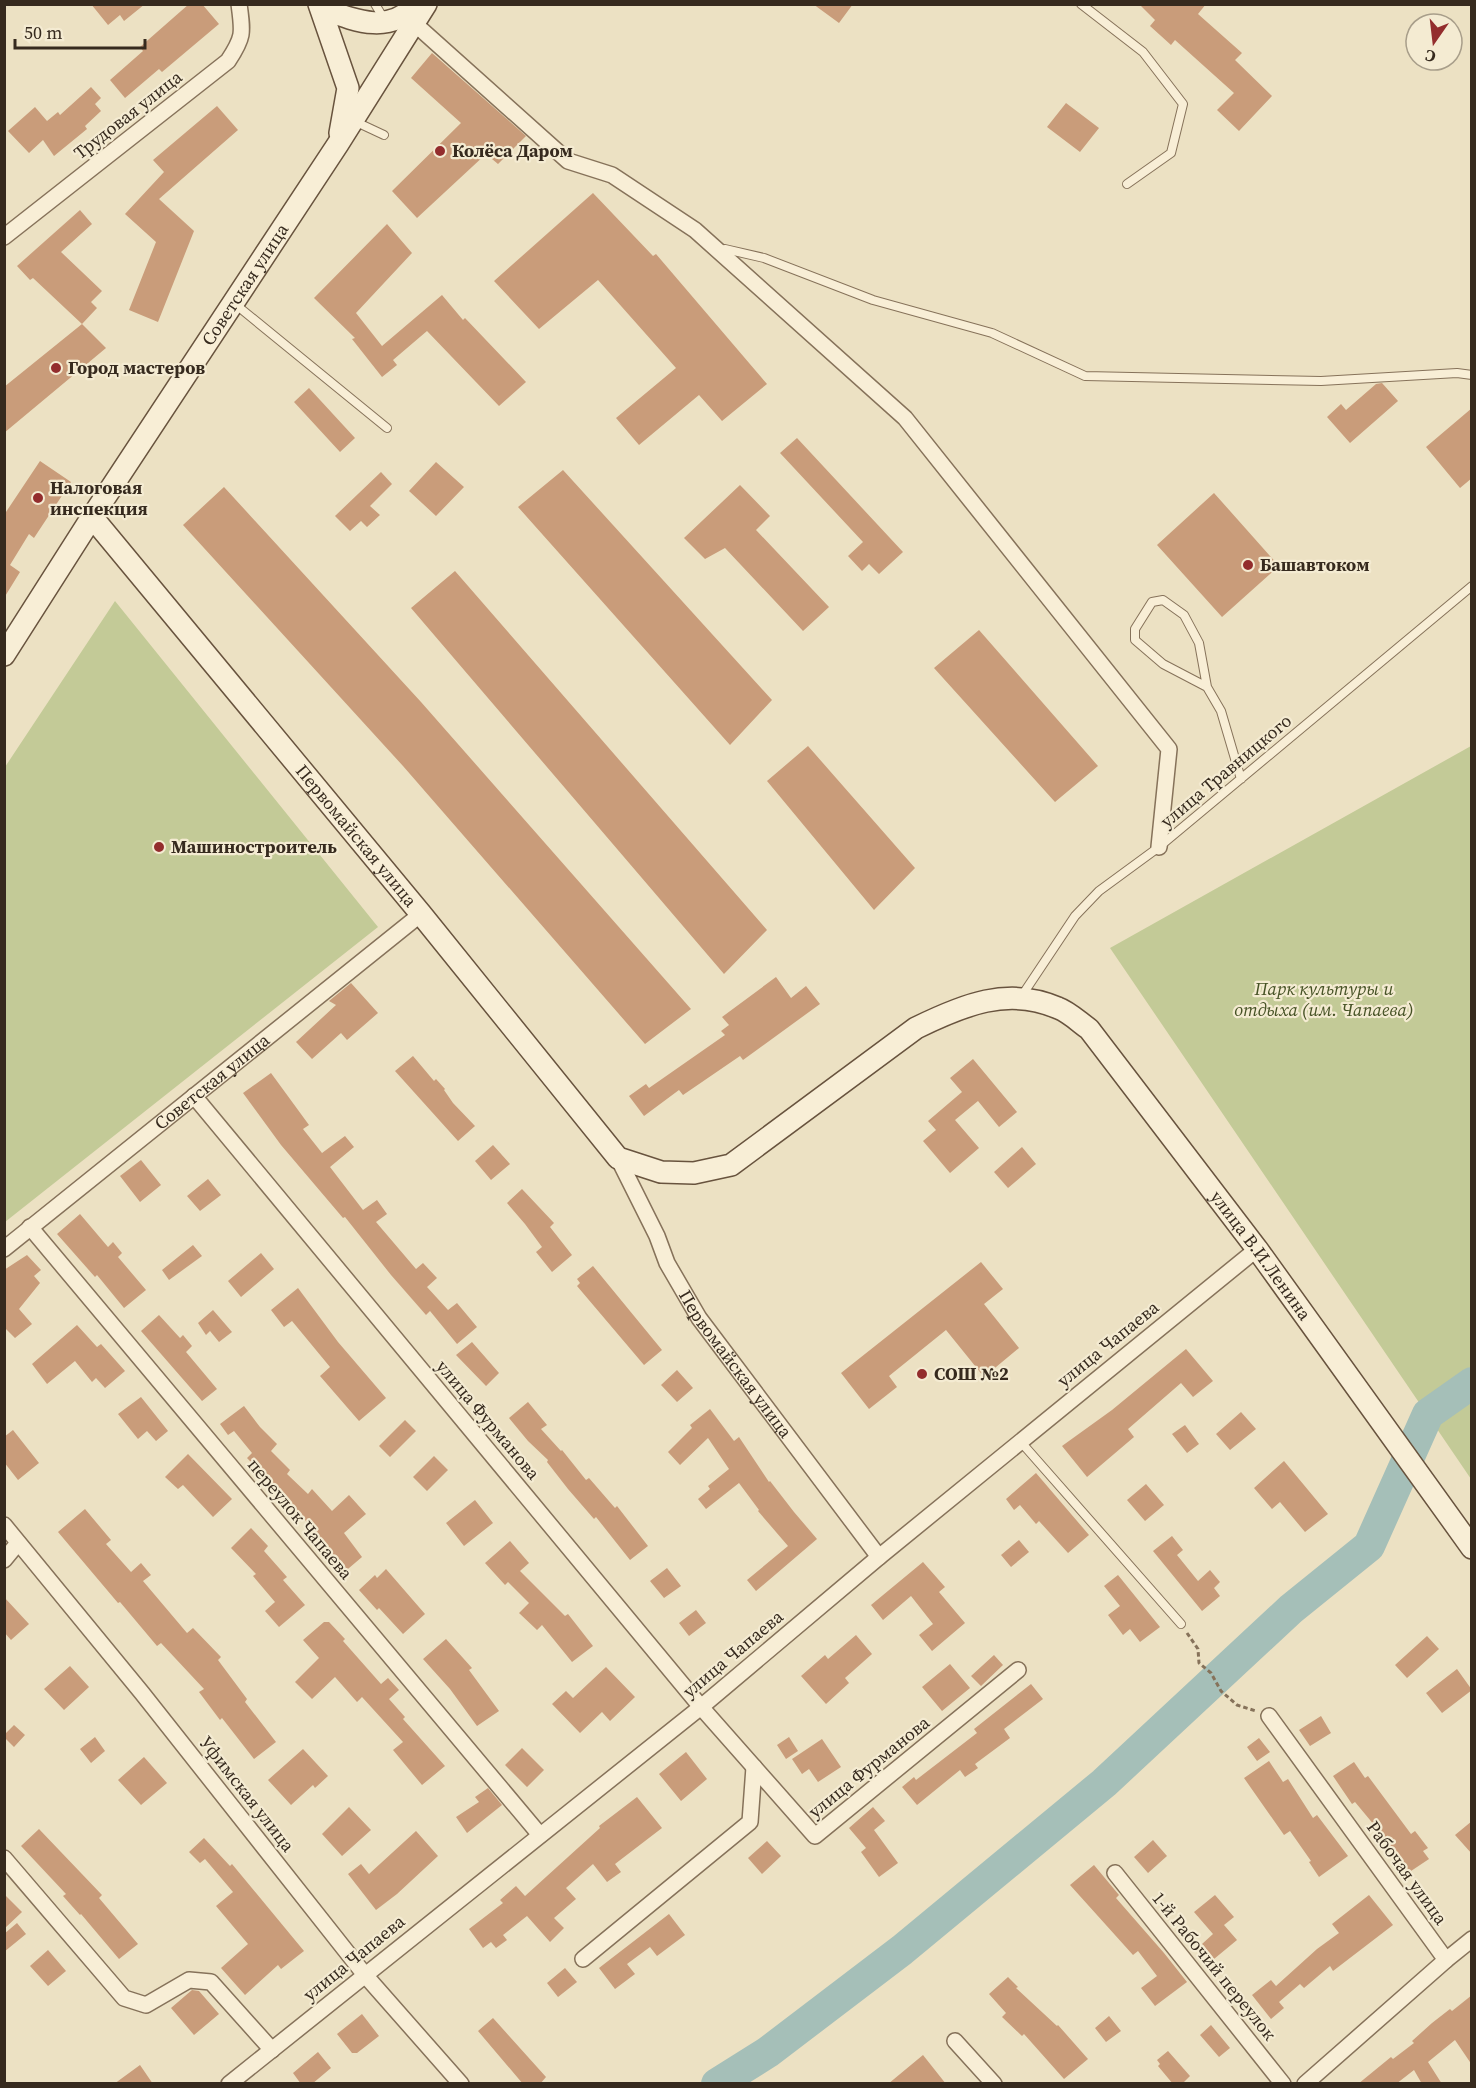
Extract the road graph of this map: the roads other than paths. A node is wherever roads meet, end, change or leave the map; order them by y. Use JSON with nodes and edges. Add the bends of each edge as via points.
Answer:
{"nodes":[{"id":1,"x":239,"y":4,"type":"edge"},
{"id":2,"x":375,"y":4,"type":"edge"},
{"id":3,"x":426,"y":4,"type":"edge"},
{"id":4,"x":1081,"y":4,"type":"edge"},
{"id":5,"x":320,"y":7,"type":"edge"},
{"id":6,"x":416,"y":14,"type":"edge"},
{"id":7,"x":386,"y":23,"type":"junction"},
{"id":8,"x":352,"y":121,"type":"junction"},
{"id":9,"x":384,"y":135,"type":"dead end"},
{"id":10,"x":338,"y":144,"type":"junction"},
{"id":11,"x":1127,"y":184,"type":"dead end"},
{"id":12,"x":4,"y":237,"type":"edge"},
{"id":13,"x":718,"y":251,"type":"junction"},
{"id":14,"x":234,"y":303,"type":"junction"},
{"id":15,"x":1472,"y":375,"type":"edge"},
{"id":16,"x":387,"y":428,"type":"dead end"},
{"id":17,"x":92,"y":517,"type":"junction"},
{"id":18,"x":1472,"y":586,"type":"edge"},
{"id":19,"x":4,"y":655,"type":"edge"},
{"id":20,"x":1207,"y":687,"type":"junction"},
{"id":21,"x":1241,"y":778,"type":"junction"},
{"id":22,"x":1159,"y":847,"type":"junction"},
{"id":23,"x":421,"y":914,"type":"junction"},
{"id":24,"x":1021,"y":997,"type":"junction"},
{"id":25,"x":194,"y":1096,"type":"junction"},
{"id":26,"x":618,"y":1158,"type":"junction"},
{"id":27,"x":30,"y":1227,"type":"junction"},
{"id":28,"x":1257,"y":1249,"type":"junction"},
{"id":29,"x":4,"y":1250,"type":"edge"},
{"id":30,"x":1020,"y":1441,"type":"junction"},
{"id":31,"x":4,"y":1525,"type":"edge"},
{"id":32,"x":18,"y":1543,"type":"junction"},
{"id":33,"x":1472,"y":1548,"type":"edge"},
{"id":34,"x":879,"y":1557,"type":"junction"},
{"id":35,"x":4,"y":1560,"type":"edge"},
{"id":36,"x":1181,"y":1624,"type":"road end"},
{"id":37,"x":1018,"y":1670,"type":"dead end"},
{"id":38,"x":701,"y":1707,"type":"junction"},
{"id":39,"x":1269,"y":1716,"type":"road end"},
{"id":40,"x":754,"y":1767,"type":"junction"},
{"id":41,"x":540,"y":1835,"type":"junction"},
{"id":42,"x":4,"y":1858,"type":"edge"},
{"id":43,"x":1115,"y":1873,"type":"dead end"},
{"id":44,"x":1472,"y":1939,"type":"edge"},
{"id":45,"x":583,"y":1959,"type":"dead end"},
{"id":46,"x":1446,"y":1960,"type":"junction"},
{"id":47,"x":365,"y":1975,"type":"junction"},
{"id":48,"x":955,"y":2041,"type":"dead end"},
{"id":49,"x":272,"y":2050,"type":"junction"},
{"id":50,"x":229,"y":2084,"type":"edge"},
{"id":51,"x":461,"y":2084,"type":"edge"},
{"id":52,"x":994,"y":2084,"type":"edge"},
{"id":53,"x":1283,"y":2084,"type":"edge"},
{"id":54,"x":1305,"y":2084,"type":"edge"}],
"edges":[{"from":1,"to":12,"type":"street","name":"Трудовая улица","via":[[243,32],[228,62]]},
{"from":2,"to":7,"type":"lane"},
{"from":3,"to":6,"type":"main road","name":"Советская улица"},
{"from":4,"to":11,"type":"lane","via":[[1143,52],[1183,104],[1171,153]]},
{"from":5,"to":7,"type":"main road","via":[[357,21]]},
{"from":5,"to":10,"type":"main road","via":[[348,88]]},
{"from":6,"to":7,"type":"main road"},
{"from":6,"to":8,"type":"main road","name":"Советская улица"},
{"from":6,"to":13,"type":"street","via":[[568,161],[612,175],[694,230]]},
{"from":8,"to":9,"type":"lane"},
{"from":8,"to":10,"type":"main road","name":"Советская улица"},
{"from":10,"to":14,"type":"main road","name":"Советская улица"},
{"from":13,"to":15,"type":"lane","via":[[725,249],[764,258],[873,300],[992,333],[1084,376],[1321,381]]},
{"from":13,"to":22,"type":"street","via":[[905,418],[1169,749]]},
{"from":14,"to":16,"type":"lane"},
{"from":14,"to":17,"type":"main road","name":"Советская улица"},
{"from":17,"to":19,"type":"main road","name":"Советская улица"},
{"from":17,"to":23,"type":"main road","name":"Первомайская улица"},
{"from":18,"to":21,"type":"lane","name":"улица Травницкого"},
{"from":20,"to":20,"type":"lane","via":[[1199,644],[1184,615],[1163,600],[1152,602],[1135,628],[1135,640],[1163,664]]},
{"from":20,"to":21,"type":"lane","via":[[1221,711]]},
{"from":21,"to":22,"type":"lane","name":"улица Травницкого"},
{"from":22,"to":24,"type":"lane","name":"улица Травницкого","via":[[1099,891],[1075,916]]},
{"from":23,"to":25,"type":"street","name":"Советская улица"},
{"from":23,"to":26,"type":"main road","name":"Первомайская улица"},
{"from":24,"to":26,"type":"main road","via":[[989,999],[950,1011],[916,1028],[731,1165],[694,1173],[661,1172]]},
{"from":24,"to":28,"type":"main road","name":"улица В.И.Ленина","via":[[1060,1008],[1089,1029]]},
{"from":25,"to":27,"type":"street","name":"Советская улица"},
{"from":25,"to":38,"type":"street","name":"улица Фурманова"},
{"from":26,"to":34,"type":"street","name":"Первомайская улица","via":[[667,1263],[699,1318]]},
{"from":27,"to":29,"type":"street","name":"Советская улица"},
{"from":27,"to":41,"type":"street","name":"переулок Чапаева"},
{"from":28,"to":30,"type":"street","name":"улица Чапаева"},
{"from":28,"to":33,"type":"main road","name":"улица В.И.Ленина"},
{"from":30,"to":34,"type":"street","name":"улица Чапаева"},
{"from":30,"to":36,"type":"lane"},
{"from":31,"to":32,"type":"street","name":"Уфимская улица"},
{"from":32,"to":35,"type":"street"},
{"from":32,"to":47,"type":"street","name":"Уфимская улица"},
{"from":34,"to":38,"type":"street","name":"улица Чапаева"},
{"from":37,"to":40,"type":"street","name":"улица Фурманова","via":[[815,1836]]},
{"from":38,"to":40,"type":"street","name":"улица Фурманова"},
{"from":38,"to":41,"type":"street","name":"улица Чапаева"},
{"from":39,"to":46,"type":"street","name":"Рабочая улица"},
{"from":40,"to":45,"type":"street","via":[[750,1822]]},
{"from":41,"to":47,"type":"street","name":"улица Чапаева"},
{"from":42,"to":49,"type":"street","via":[[124,1998],[146,2005],[189,1980],[211,1982]]},
{"from":43,"to":53,"type":"street","name":"1-й Рабочий переулок"},
{"from":44,"to":46,"type":"street"},
{"from":46,"to":54,"type":"street"},
{"from":47,"to":49,"type":"street","name":"улица Чапаева"},
{"from":47,"to":51,"type":"street","name":"Уфимская улица"},
{"from":48,"to":52,"type":"street"},
{"from":49,"to":50,"type":"street","name":"улица Чапаева"}]}
